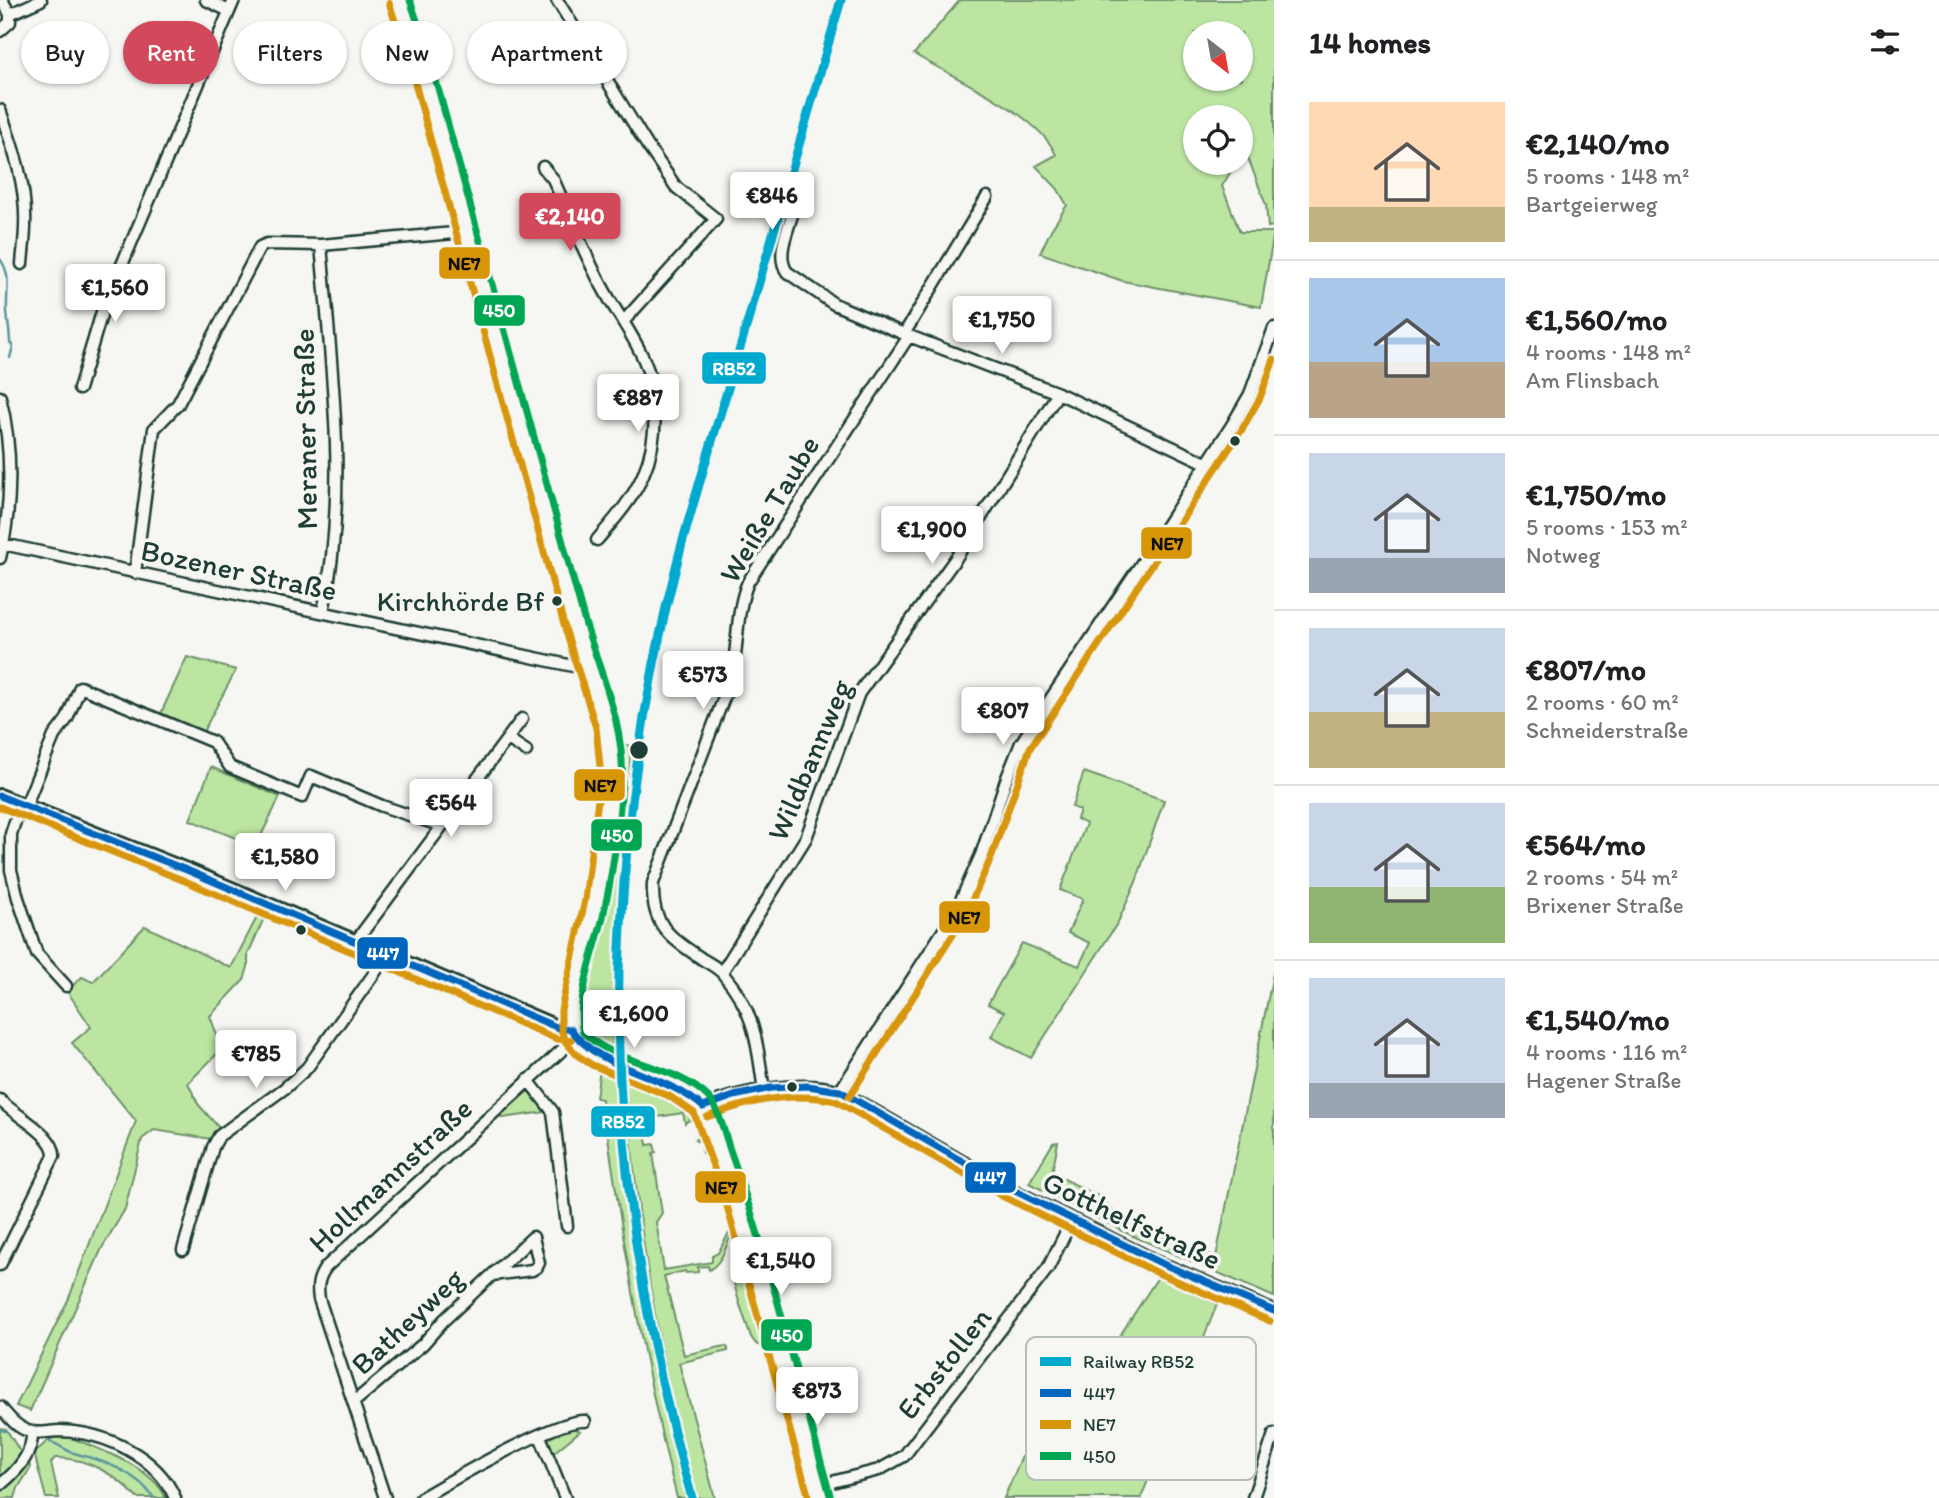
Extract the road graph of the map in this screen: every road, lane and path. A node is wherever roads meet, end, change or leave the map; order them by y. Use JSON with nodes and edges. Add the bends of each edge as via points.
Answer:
{"nodes":[{"id":1,"x":2,"y":0,"type":"edge"},
{"id":2,"x":41,"y":0,"type":"edge"},
{"id":3,"x":206,"y":0,"type":"edge"},
{"id":4,"x":234,"y":0,"type":"edge"},
{"id":5,"x":399,"y":0,"type":"edge"},
{"id":6,"x":557,"y":0,"type":"edge"},
{"id":7,"x":229,"y":11,"type":"junction"},
{"id":8,"x":10,"y":14,"type":"junction"},
{"id":9,"x":0,"y":31,"type":"edge"},
{"id":10,"x":0,"y":110,"type":"edge"},
{"id":11,"x":543,"y":167,"type":"dead end"},
{"id":12,"x":987,"y":197,"type":"dead end"},
{"id":13,"x":792,"y":215,"type":"dead end"},
{"id":14,"x":466,"y":232,"type":"junction"},
{"id":15,"x":321,"y":245,"type":"junction"},
{"id":16,"x":22,"y":264,"type":"dead end"},
{"id":17,"x":623,"y":322,"type":"junction"},
{"id":18,"x":1274,"y":328,"type":"edge"},
{"id":19,"x":906,"y":335,"type":"junction"},
{"id":20,"x":79,"y":389,"type":"dead end"},
{"id":21,"x":1058,"y":393,"type":"junction"},
{"id":22,"x":0,"y":397,"type":"edge"},
{"id":23,"x":1208,"y":464,"type":"junction"},
{"id":24,"x":597,"y":540,"type":"dead end"},
{"id":25,"x":3,"y":544,"type":"junction"},
{"id":26,"x":0,"y":558,"type":"edge"},
{"id":27,"x":135,"y":573,"type":"junction"},
{"id":28,"x":323,"y":612,"type":"junction"},
{"id":29,"x":587,"y":668,"type":"junction"},
{"id":30,"x":522,"y":719,"type":"dead end"},
{"id":31,"x":508,"y":739,"type":"junction"},
{"id":32,"x":526,"y":751,"type":"dead end"},
{"id":33,"x":0,"y":796,"type":"edge"},
{"id":34,"x":24,"y":804,"type":"junction"},
{"id":35,"x":442,"y":826,"type":"junction"},
{"id":36,"x":356,"y":941,"type":"junction"},
{"id":37,"x":388,"y":954,"type":"junction"},
{"id":38,"x":722,"y":972,"type":"junction"},
{"id":39,"x":66,"y":986,"type":"dead end"},
{"id":40,"x":573,"y":1034,"type":"junction"},
{"id":41,"x":528,"y":1080,"type":"junction"},
{"id":42,"x":764,"y":1091,"type":"junction"},
{"id":43,"x":840,"y":1091,"type":"junction"},
{"id":44,"x":0,"y":1100,"type":"edge"},
{"id":45,"x":703,"y":1107,"type":"junction"},
{"id":46,"x":1072,"y":1220,"type":"junction"},
{"id":47,"x":566,"y":1226,"type":"dead end"},
{"id":48,"x":183,"y":1250,"type":"dead end"},
{"id":49,"x":0,"y":1265,"type":"edge"},
{"id":50,"x":492,"y":1275,"type":"junction"},
{"id":51,"x":1274,"y":1311,"type":"edge"},
{"id":52,"x":354,"y":1402,"type":"junction"},
{"id":53,"x":0,"y":1407,"type":"edge"},
{"id":54,"x":585,"y":1421,"type":"dead end"},
{"id":55,"x":32,"y":1433,"type":"junction"},
{"id":56,"x":1274,"y":1434,"type":"edge"},
{"id":57,"x":540,"y":1436,"type":"junction"},
{"id":58,"x":0,"y":1485,"type":"edge"},
{"id":59,"x":818,"y":1492,"type":"edge"},
{"id":60,"x":175,"y":1498,"type":"edge"},
{"id":61,"x":385,"y":1498,"type":"edge"},
{"id":62,"x":421,"y":1498,"type":"edge"},
{"id":63,"x":565,"y":1498,"type":"edge"},
{"id":64,"x":1253,"y":1498,"type":"edge"}],
"edges":[{"from":1,"to":8,"type":"street"},
{"from":2,"to":8,"type":"street"},
{"from":3,"to":7,"type":"street"},
{"from":4,"to":7,"type":"street"},
{"from":5,"to":14,"type":"main road"},
{"from":6,"to":17,"type":"street","via":[[676,187],[716,219]]},
{"from":7,"to":20,"type":"street","via":[[102,312]]},
{"from":8,"to":9,"type":"street","via":[[10,22]]},
{"from":10,"to":16,"type":"street","via":[[23,189]]},
{"from":11,"to":17,"type":"street"},
{"from":12,"to":19,"type":"street","name":"Weiße Taube"},
{"from":13,"to":19,"type":"street","via":[[781,256],[787,272],[834,304]]},
{"from":14,"to":15,"type":"street"},
{"from":14,"to":29,"type":"main road"},
{"from":15,"to":27,"type":"street","via":[[260,247],[178,404],[154,429]]},
{"from":15,"to":28,"type":"street","name":"Meraner Straße","via":[[336,469],[329,586]]},
{"from":17,"to":24,"type":"street","via":[[645,361],[655,419],[643,475]]},
{"from":18,"to":23,"type":"street","via":[[1250,394]]},
{"from":19,"to":21,"type":"street"},
{"from":19,"to":38,"type":"street","name":"Weiße Taube","via":[[748,582],[741,599],[732,679],[653,883],[652,903],[667,933]]},
{"from":21,"to":23,"type":"street"},
{"from":21,"to":38,"type":"street","name":"Wildbannweg","via":[[956,558],[859,693],[806,838]]},
{"from":22,"to":25,"type":"street","via":[[8,444]]},
{"from":23,"to":43,"type":"street","via":[[1021,743],[956,911]]},
{"from":25,"to":26,"type":"street"},
{"from":25,"to":27,"type":"street","name":"Bozener Straße"},
{"from":27,"to":28,"type":"street","name":"Bozener Straße"},
{"from":28,"to":29,"type":"street","name":"Bozener Straße"},
{"from":29,"to":40,"type":"main road","via":[[606,729],[612,770],[595,903],[572,1003]]},
{"from":30,"to":31,"type":"street"},
{"from":31,"to":32,"type":"street"},
{"from":31,"to":35,"type":"street"},
{"from":33,"to":34,"type":"street"},
{"from":34,"to":35,"type":"street","via":[[80,687],[213,742],[230,767],[302,797],[311,776]]},
{"from":34,"to":36,"type":"street"},
{"from":34,"to":39,"type":"street","via":[[11,834],[11,870],[37,954]]},
{"from":35,"to":36,"type":"street"},
{"from":36,"to":37,"type":"street"},
{"from":37,"to":40,"type":"street"},
{"from":37,"to":48,"type":"street","via":[[307,1068],[219,1136]]},
{"from":38,"to":42,"type":"street","name":"Weiße Taube","via":[[755,1029]]},
{"from":40,"to":41,"type":"street","name":"Hollmannstraße"},
{"from":40,"to":45,"type":"main road","via":[[606,1058],[669,1084]]},
{"from":41,"to":47,"type":"street","via":[[553,1112]]},
{"from":41,"to":52,"type":"street","name":"Hollmannstraße","via":[[319,1277],[319,1299]]},
{"from":42,"to":43,"type":"street","name":"Gotthelfstraße","via":[[813,1086]]},
{"from":42,"to":45,"type":"street","name":"Gotthelfstraße"},
{"from":43,"to":46,"type":"street","name":"Gotthelfstraße"},
{"from":44,"to":49,"type":"street","via":[[55,1148]]},
{"from":45,"to":59,"type":"main road","via":[[737,1203]]},
{"from":46,"to":51,"type":"street","name":"Gotthelfstraße"},
{"from":46,"to":59,"type":"street","name":"Erbstollen","via":[[1048,1269],[904,1456]]},
{"from":50,"to":50,"type":"street","name":"Batheyweg","via":[[513,1256],[533,1237],[537,1267]]},
{"from":50,"to":52,"type":"street","name":"Batheyweg","via":[[423,1345]]},
{"from":52,"to":61,"type":"street","name":"Hollmannstraße"},
{"from":53,"to":55,"type":"street","via":[[20,1428]]},
{"from":54,"to":57,"type":"street","via":[[575,1420]]},
{"from":55,"to":58,"type":"street","via":[[29,1450],[13,1475]]},
{"from":55,"to":60,"type":"street","via":[[86,1434],[114,1444],[149,1462],[168,1482]]},
{"from":56,"to":64,"type":"street"},
{"from":57,"to":62,"type":"street"},
{"from":57,"to":63,"type":"street"}]}
